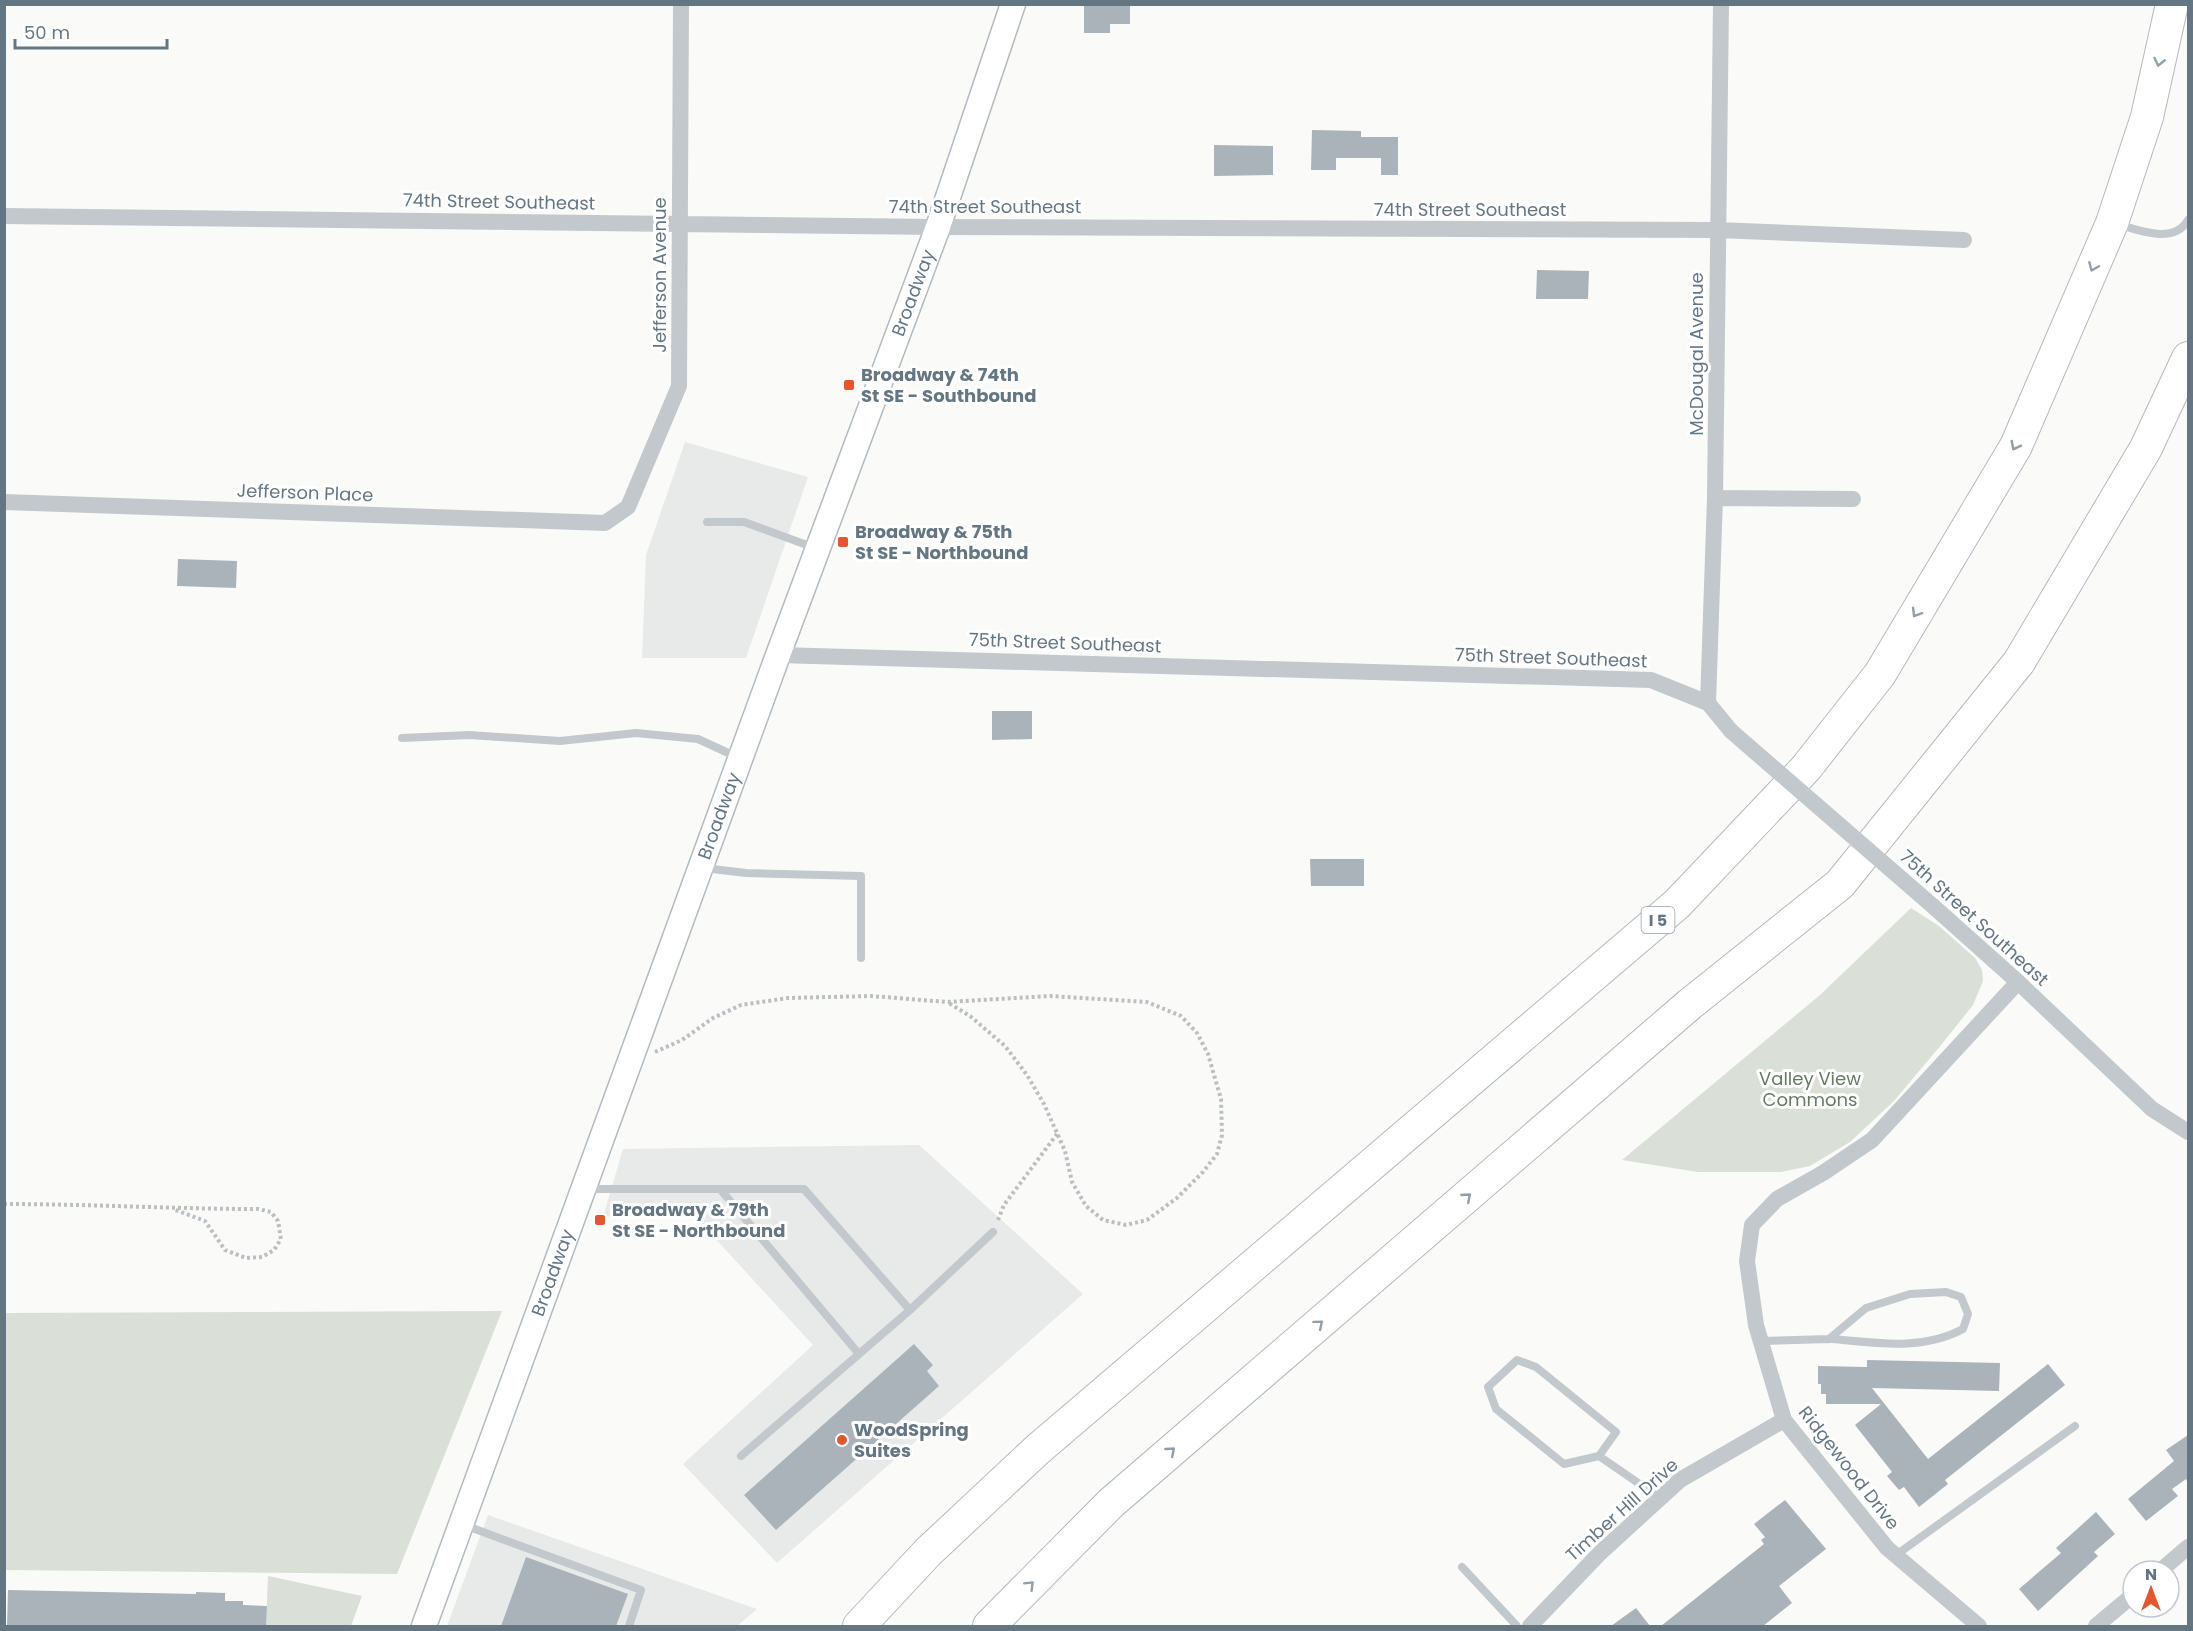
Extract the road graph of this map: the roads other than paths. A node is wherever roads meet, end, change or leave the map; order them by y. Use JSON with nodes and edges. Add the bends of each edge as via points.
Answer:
{"nodes":[{"id":1,"x":681,"y":4,"type":"edge"},
{"id":2,"x":1013,"y":4,"type":"edge"},
{"id":3,"x":1721,"y":4,"type":"edge"},
{"id":4,"x":2172,"y":4,"type":"edge"},
{"id":5,"x":4,"y":216,"type":"edge"},
{"id":6,"x":2188,"y":220,"type":"edge"},
{"id":7,"x":680,"y":223,"type":"junction"},
{"id":8,"x":2112,"y":223,"type":"junction"},
{"id":9,"x":938,"y":227,"type":"junction"},
{"id":10,"x":1717,"y":230,"type":"junction"},
{"id":11,"x":1964,"y":240,"type":"dead end"},
{"id":12,"x":2188,"y":358,"type":"edge"},
{"id":13,"x":1715,"y":498,"type":"junction"},
{"id":14,"x":1853,"y":499,"type":"dead end"},
{"id":15,"x":4,"y":502,"type":"edge"},
{"id":16,"x":707,"y":522,"type":"dead end"},
{"id":17,"x":605,"y":523,"type":"joint"},
{"id":18,"x":818,"y":549,"type":"junction"},
{"id":19,"x":778,"y":655,"type":"junction"},
{"id":20,"x":1708,"y":703,"type":"junction"},
{"id":21,"x":402,"y":738,"type":"dead end"},
{"id":22,"x":740,"y":759,"type":"junction"},
{"id":23,"x":701,"y":867,"type":"junction"},
{"id":24,"x":861,"y":958,"type":"dead end"},
{"id":25,"x":2018,"y":982,"type":"junction"},
{"id":26,"x":2188,"y":1132,"type":"edge"},
{"id":27,"x":583,"y":1189,"type":"junction"},
{"id":28,"x":720,"y":1189,"type":"junction"},
{"id":29,"x":993,"y":1232,"type":"road end"},
{"id":30,"x":910,"y":1310,"type":"junction"},
{"id":31,"x":1829,"y":1339,"type":"junction"},
{"id":32,"x":1761,"y":1341,"type":"junction"},
{"id":33,"x":859,"y":1354,"type":"junction"},
{"id":34,"x":1784,"y":1420,"type":"junction"},
{"id":35,"x":2075,"y":1426,"type":"dead end"},
{"id":36,"x":741,"y":1456,"type":"dead end"},
{"id":37,"x":1599,"y":1456,"type":"junction"},
{"id":38,"x":1660,"y":1498,"type":"junction"},
{"id":39,"x":461,"y":1524,"type":"junction"},
{"id":40,"x":2188,"y":1547,"type":"edge"},
{"id":41,"x":1896,"y":1555,"type":"junction"},
{"id":42,"x":2174,"y":1559,"type":"edge"},
{"id":43,"x":1462,"y":1568,"type":"dead end"},
{"id":44,"x":2121,"y":1605,"type":"edge"},
{"id":45,"x":424,"y":1626,"type":"edge"},
{"id":46,"x":629,"y":1626,"type":"edge"},
{"id":47,"x":859,"y":1626,"type":"edge"},
{"id":48,"x":988,"y":1626,"type":"edge"},
{"id":49,"x":1529,"y":1626,"type":"edge"},
{"id":50,"x":1979,"y":1626,"type":"edge"},
{"id":51,"x":2096,"y":1626,"type":"edge"}],
"edges":[{"from":1,"to":7,"type":"street","name":"Jefferson Avenue"},
{"from":2,"to":9,"type":"street","name":"Broadway"},
{"from":3,"to":10,"type":"street","name":"McDougal Avenue"},
{"from":4,"to":8,"type":"highway","number":"I 5","one_way":true,"via":[[2147,117]]},
{"from":5,"to":7,"type":"street","name":"74th Street Southeast"},
{"from":6,"to":8,"type":"lane","via":[[2172,233],[2154,234]]},
{"from":7,"to":9,"type":"street","name":"74th Street Southeast"},
{"from":7,"to":17,"type":"street","name":"Jefferson Avenue","via":[[679,386],[628,507]]},
{"from":8,"to":47,"type":"highway","number":"I 5","one_way":true,"via":[[2016,446],[1880,674],[1806,768],[1677,904],[1037,1450],[928,1552]]},
{"from":9,"to":10,"type":"street","name":"74th Street Southeast"},
{"from":9,"to":18,"type":"street","name":"Broadway"},
{"from":10,"to":11,"type":"street","name":"74th Street Southeast"},
{"from":10,"to":13,"type":"street","name":"McDougal Avenue"},
{"from":48,"to":12,"type":"highway","one_way":true,"via":[[1119,1495],[1690,1004],[1840,884],[2019,662],[2146,448]]},
{"from":13,"to":14,"type":"street"},
{"from":13,"to":20,"type":"street","name":"McDougal Avenue"},
{"from":15,"to":17,"type":"street","name":"Jefferson Place"},
{"from":16,"to":18,"type":"lane","via":[[744,522]]},
{"from":18,"to":19,"type":"street","name":"Broadway"},
{"from":19,"to":20,"type":"street","name":"75th Street Southeast","via":[[1651,680]]},
{"from":19,"to":22,"type":"street","name":"Broadway"},
{"from":20,"to":25,"type":"street","name":"75th Street Southeast","bridge":true,"via":[[1731,731]]},
{"from":21,"to":22,"type":"lane","via":[[469,735],[560,741],[636,733],[698,739]]},
{"from":22,"to":23,"type":"street","name":"Broadway"},
{"from":23,"to":24,"type":"lane","via":[[746,873],[861,876]]},
{"from":23,"to":27,"type":"street","name":"Broadway"},
{"from":25,"to":26,"type":"street","name":"75th Street Southeast","via":[[2152,1109]]},
{"from":25,"to":32,"type":"street","name":"Ridgewood Drive","via":[[1872,1140],[1777,1199],[1752,1226],[1747,1261]]},
{"from":27,"to":28,"type":"lane"},
{"from":27,"to":39,"type":"street","name":"Broadway"},
{"from":28,"to":30,"type":"lane","via":[[804,1189]]},
{"from":28,"to":33,"type":"lane"},
{"from":29,"to":30,"type":"lane"},
{"from":30,"to":33,"type":"lane"},
{"from":31,"to":31,"type":"lane","via":[[1902,1344],[1946,1338],[1963,1329],[1968,1314],[1961,1297],[1946,1292],[1910,1294],[1866,1308]]},
{"from":31,"to":32,"type":"lane"},
{"from":32,"to":34,"type":"street","name":"Ridgewood Drive"},
{"from":33,"to":36,"type":"lane"},
{"from":34,"to":38,"type":"street","name":"Timber Hill Drive","via":[[1680,1480]]},
{"from":34,"to":41,"type":"street","name":"Ridgewood Drive"},
{"from":35,"to":41,"type":"lane"},
{"from":37,"to":37,"type":"lane","via":[[1564,1464],[1496,1409],[1488,1388],[1517,1360],[1536,1367],[1616,1432]]},
{"from":37,"to":38,"type":"lane"},
{"from":38,"to":49,"type":"street","name":"Timber Hill Drive"},
{"from":39,"to":45,"type":"street","name":"Broadway"},
{"from":39,"to":46,"type":"lane","via":[[641,1590]]},
{"from":40,"to":42,"type":"street"},
{"from":41,"to":50,"type":"street","name":"Ridgewood Drive"},
{"from":43,"to":49,"type":"lane"},
{"from":44,"to":51,"type":"street"}]}
